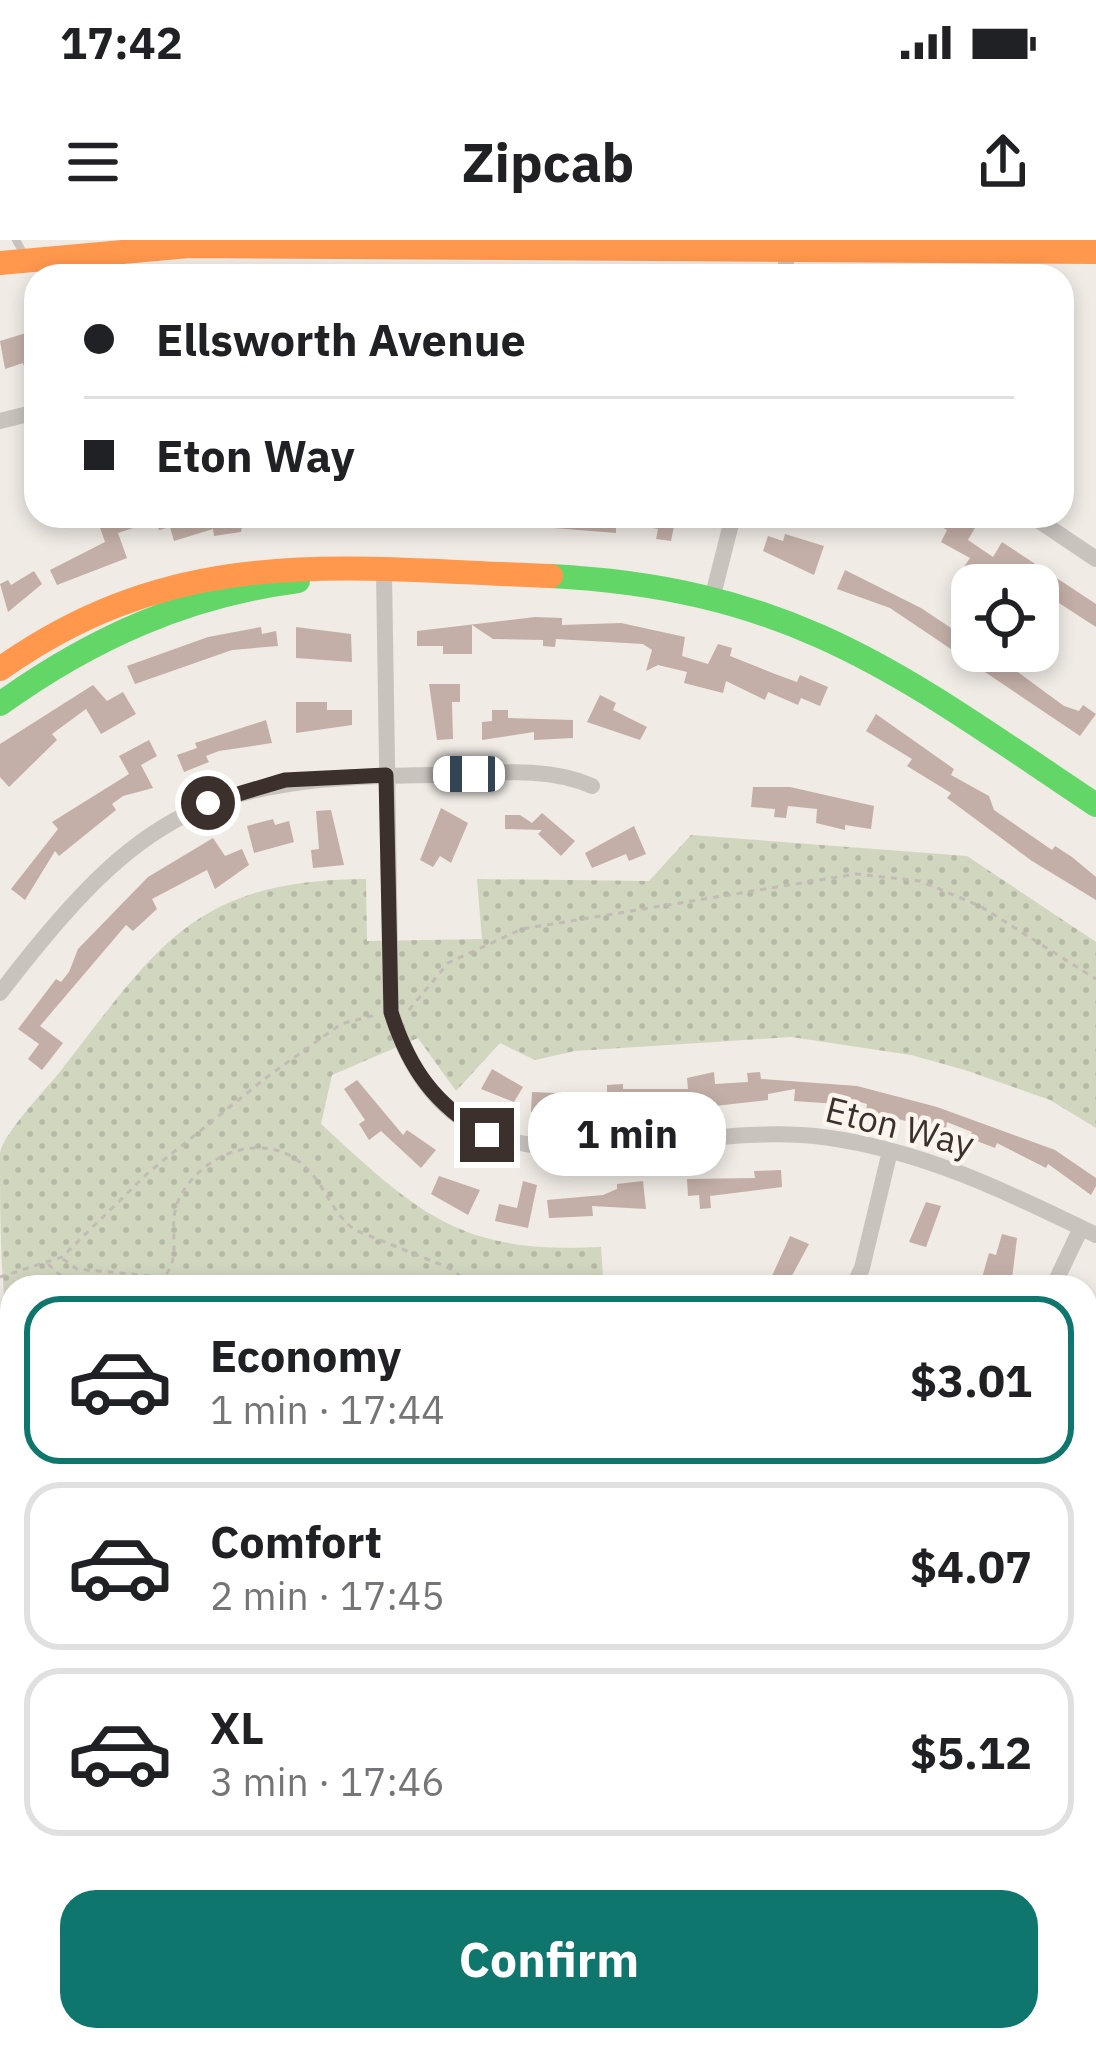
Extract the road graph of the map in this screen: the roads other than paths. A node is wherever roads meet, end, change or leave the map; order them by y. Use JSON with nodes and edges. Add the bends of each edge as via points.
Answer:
{"nodes":[{"id":1,"x":381,"y":243,"type":"edge"},
{"id":2,"x":698,"y":245,"type":"edge"},
{"id":3,"x":21,"y":250,"type":"edge"},
{"id":4,"x":1096,"y":252,"type":"edge"},
{"id":5,"x":0,"y":263,"type":"edge"},
{"id":6,"x":786,"y":263,"type":"edge"},
{"id":7,"x":730,"y":528,"type":"edge"},
{"id":8,"x":1049,"y":528,"type":"edge"},
{"id":9,"x":1096,"y":559,"type":"edge"},
{"id":10,"x":384,"y":573,"type":"junction"},
{"id":11,"x":712,"y":596,"type":"junction"},
{"id":12,"x":0,"y":669,"type":"edge"},
{"id":13,"x":0,"y":704,"type":"edge"},
{"id":14,"x":386,"y":775,"type":"junction"},
{"id":15,"x":592,"y":785,"type":"dead end"},
{"id":16,"x":1096,"y":805,"type":"edge"},
{"id":17,"x":0,"y":993,"type":"edge"},
{"id":18,"x":890,"y":1151,"type":"junction"},
{"id":19,"x":1088,"y":1231,"type":"edge"},
{"id":20,"x":859,"y":1275,"type":"edge"},
{"id":21,"x":1060,"y":1275,"type":"edge"}],
"edges":[{"from":1,"to":2,"type":"street"},
{"from":1,"to":3,"type":"street"},
{"from":2,"to":6,"type":"street"},
{"from":3,"to":5,"type":"street"},
{"from":4,"to":6,"type":"street"},
{"from":7,"to":11,"type":"street"},
{"from":8,"to":9,"type":"street"},
{"from":10,"to":11,"type":"street","via":[[603,576]]},
{"from":10,"to":12,"type":"street","via":[[281,568],[154,589],[55,631]]},
{"from":10,"to":13,"type":"street","via":[[281,583],[160,612],[69,655]]},
{"from":10,"to":14,"type":"street","name":"Eton Way"},
{"from":11,"to":16,"type":"street","via":[[806,626],[876,660]]},
{"from":14,"to":15,"type":"street","via":[[551,774]]},
{"from":14,"to":17,"type":"street","via":[[285,780],[170,822],[97,874]]},
{"from":14,"to":18,"type":"street","name":"Eton Way","via":[[391,1012],[401,1045],[456,1117],[511,1144],[572,1150],[791,1135]]},
{"from":18,"to":19,"type":"street","name":"Eton Way","via":[[974,1176]]},
{"from":18,"to":20,"type":"street"},
{"from":19,"to":21,"type":"street"}]}
